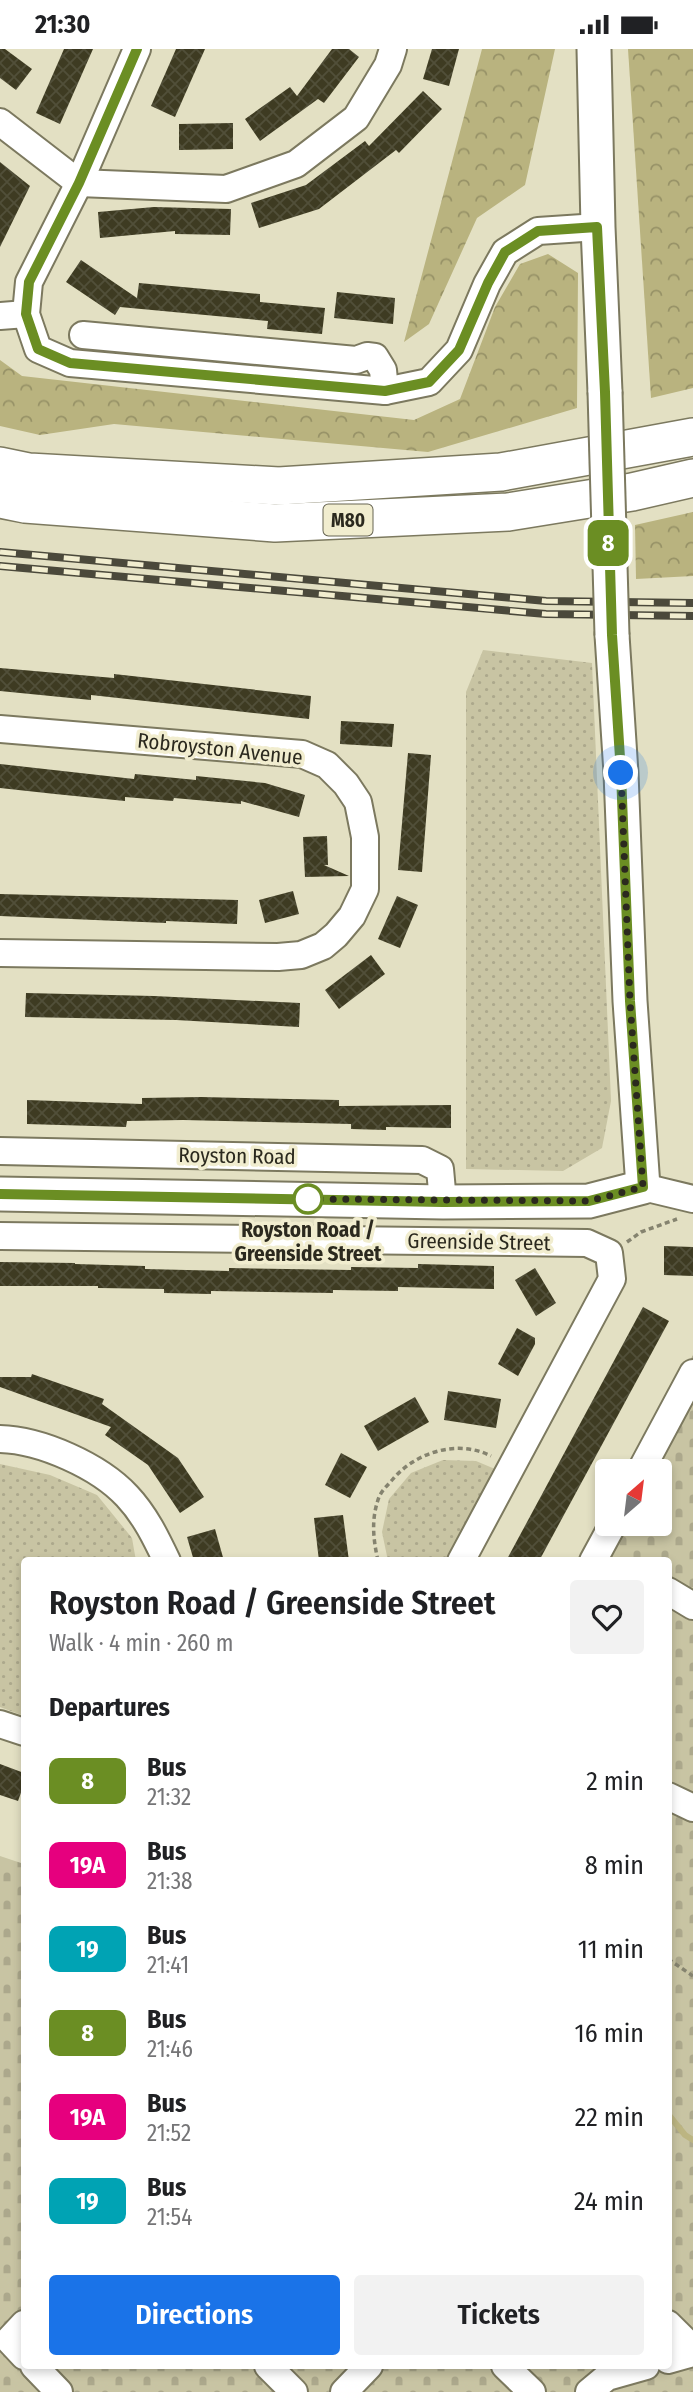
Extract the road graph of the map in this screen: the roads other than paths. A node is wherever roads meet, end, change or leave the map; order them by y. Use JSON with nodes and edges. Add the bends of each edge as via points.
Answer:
{"nodes":[{"id":1,"x":137,"y":49,"type":"edge"},
{"id":2,"x":393,"y":49,"type":"edge"},
{"id":3,"x":594,"y":49,"type":"edge"},
{"id":4,"x":0,"y":121,"type":"edge"},
{"id":5,"x":79,"y":183,"type":"junction"},
{"id":6,"x":597,"y":227,"type":"junction"},
{"id":7,"x":26,"y":314,"type":"junction"},
{"id":8,"x":0,"y":316,"type":"edge"},
{"id":9,"x":83,"y":335,"type":"dead end"},
{"id":10,"x":165,"y":343,"type":"junction"},
{"id":11,"x":161,"y":371,"type":"junction"},
{"id":12,"x":385,"y":391,"type":"junction"},
{"id":13,"x":693,"y":437,"type":"edge"},
{"id":14,"x":0,"y":466,"type":"edge"},
{"id":15,"x":693,"y":478,"type":"edge"},
{"id":16,"x":0,"y":499,"type":"edge"},
{"id":17,"x":0,"y":729,"type":"edge"},
{"id":18,"x":0,"y":953,"type":"edge"},
{"id":19,"x":0,"y":1151,"type":"edge"},
{"id":20,"x":643,"y":1187,"type":"junction"},
{"id":21,"x":0,"y":1193,"type":"edge"},
{"id":22,"x":443,"y":1202,"type":"junction"},
{"id":23,"x":687,"y":1208,"type":"edge"},
{"id":24,"x":0,"y":1236,"type":"edge"},
{"id":25,"x":693,"y":1373,"type":"edge"},
{"id":26,"x":0,"y":1439,"type":"edge"},
{"id":27,"x":647,"y":1459,"type":"edge"},
{"id":28,"x":609,"y":1537,"type":"edge"},
{"id":29,"x":165,"y":1557,"type":"edge"},
{"id":30,"x":463,"y":1557,"type":"edge"},
{"id":31,"x":605,"y":1557,"type":"edge"},
{"id":32,"x":672,"y":1593,"type":"edge"},
{"id":33,"x":693,"y":1606,"type":"edge"},
{"id":34,"x":0,"y":1724,"type":"edge"},
{"id":35,"x":21,"y":1731,"type":"edge"},
{"id":36,"x":672,"y":1798,"type":"edge"},
{"id":37,"x":693,"y":1808,"type":"edge"},
{"id":38,"x":672,"y":2328,"type":"edge"},
{"id":39,"x":693,"y":2351,"type":"edge"},
{"id":40,"x":672,"y":2359,"type":"edge"},
{"id":41,"x":37,"y":2369,"type":"edge"},
{"id":42,"x":271,"y":2369,"type":"edge"},
{"id":43,"x":366,"y":2369,"type":"edge"},
{"id":44,"x":508,"y":2369,"type":"edge"},
{"id":45,"x":635,"y":2369,"type":"edge"},
{"id":46,"x":60,"y":2392,"type":"edge"},
{"id":47,"x":294,"y":2392,"type":"edge"},
{"id":48,"x":344,"y":2392,"type":"edge"},
{"id":49,"x":532,"y":2392,"type":"edge"},
{"id":50,"x":589,"y":2392,"type":"edge"}],
"edges":[{"from":1,"to":5,"type":"street"},
{"from":2,"to":5,"type":"street","via":[[356,118],[296,165],[226,190]]},
{"from":3,"to":6,"type":"main road"},
{"from":4,"to":5,"type":"street"},
{"from":5,"to":7,"type":"street","via":[[29,282]]},
{"from":6,"to":12,"type":"street","via":[[538,231],[505,252],[459,350],[429,382]]},
{"from":6,"to":20,"type":"main road","bridge":true,"via":[[612,635]]},
{"from":7,"to":8,"type":"street"},
{"from":7,"to":11,"type":"street","via":[[38,349],[70,363]]},
{"from":9,"to":10,"type":"street"},
{"from":10,"to":11,"type":"street"},
{"from":10,"to":12,"type":"street","via":[[356,360],[375,357],[383,370]]},
{"from":11,"to":12,"type":"street"},
{"from":13,"to":14,"type":"highway","number":"M80","via":[[501,472],[279,486],[29,472]]},
{"from":15,"to":16,"type":"highway","number":"M80","via":[[508,512],[275,523]]},
{"from":17,"to":18,"type":"street","name":"Robroyston Avenue","via":[[302,754],[327,765],[346,784],[358,802],[365,837],[365,889],[352,916],[323,946],[301,955]]},
{"from":19,"to":22,"type":"street","name":"Royston Road","via":[[422,1160],[440,1169]]},
{"from":20,"to":22,"type":"main road","name":"Royston Road","via":[[589,1201]]},
{"from":20,"to":23,"type":"street","name":"Royston Road"},
{"from":21,"to":22,"type":"main road","name":"Royston Road"},
{"from":24,"to":30,"type":"street","name":"Greenside Street","via":[[587,1243],[610,1253],[612,1279]]},
{"from":25,"to":27,"type":"street"},
{"from":26,"to":29,"type":"street","via":[[45,1447],[81,1462],[108,1481],[126,1495],[150,1526]]},
{"from":28,"to":31,"type":"street"},
{"from":32,"to":33,"type":"street"},
{"from":34,"to":35,"type":"street"},
{"from":36,"to":37,"type":"street"},
{"from":38,"to":39,"type":"street"},
{"from":39,"to":40,"type":"street"},
{"from":41,"to":46,"type":"street"},
{"from":42,"to":47,"type":"street"},
{"from":43,"to":48,"type":"street"},
{"from":44,"to":49,"type":"street"},
{"from":45,"to":50,"type":"street","via":[[607,2377]]}]}
